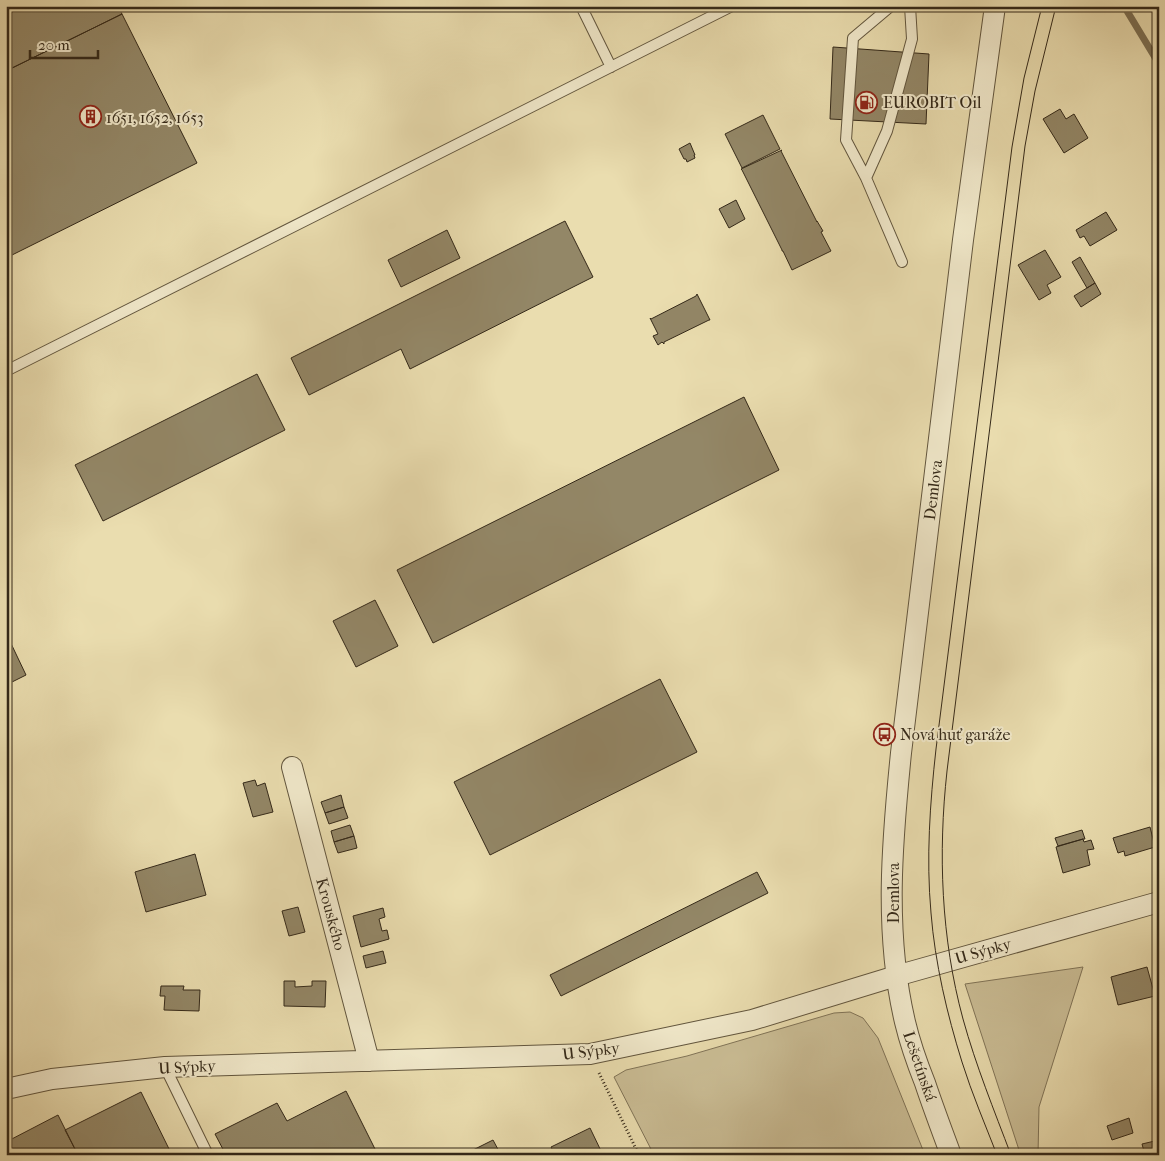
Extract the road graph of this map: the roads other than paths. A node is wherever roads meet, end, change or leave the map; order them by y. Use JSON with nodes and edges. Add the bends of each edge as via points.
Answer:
{"nodes":[{"id":1,"x":581,"y":6,"type":"edge"},
{"id":2,"x":732,"y":6,"type":"edge"},
{"id":3,"x":891,"y":6,"type":"edge"},
{"id":4,"x":910,"y":6,"type":"edge"},
{"id":5,"x":995,"y":6,"type":"edge"},
{"id":6,"x":611,"y":67,"type":"junction"},
{"id":7,"x":866,"y":178,"type":"junction"},
{"id":8,"x":902,"y":262,"type":"dead end"},
{"id":9,"x":6,"y":371,"type":"edge"},
{"id":10,"x":292,"y":766,"type":"dead end"},
{"id":11,"x":1159,"y":902,"type":"edge"},
{"id":12,"x":896,"y":976,"type":"junction"},
{"id":13,"x":369,"y":1061,"type":"junction"},
{"id":14,"x":165,"y":1068,"type":"junction"},
{"id":15,"x":6,"y":1089,"type":"edge"},
{"id":16,"x":208,"y":1155,"type":"edge"},
{"id":17,"x":951,"y":1155,"type":"edge"}],
"edges":[{"from":1,"to":6,"type":"lane"},
{"from":2,"to":6,"type":"lane"},
{"from":3,"to":7,"type":"lane","via":[[853,38],[846,140]]},
{"from":4,"to":7,"type":"lane","via":[[912,39],[887,131]]},
{"from":5,"to":12,"type":"street","name":"Demlova","via":[[963,240],[901,753],[892,872]]},
{"from":6,"to":9,"type":"lane"},
{"from":7,"to":8,"type":"lane"},
{"from":10,"to":13,"type":"street","name":"Krouského"},
{"from":11,"to":12,"type":"street","name":"U Sýpky"},
{"from":12,"to":13,"type":"street","name":"U Sýpky","via":[[752,1020],[590,1054]]},
{"from":12,"to":17,"type":"street","name":"Lešetínská","via":[[912,1049]]},
{"from":13,"to":14,"type":"street","name":"U Sýpky"},
{"from":14,"to":15,"type":"street","name":"U Sýpky","via":[[52,1079]]},
{"from":14,"to":16,"type":"lane"}]}
